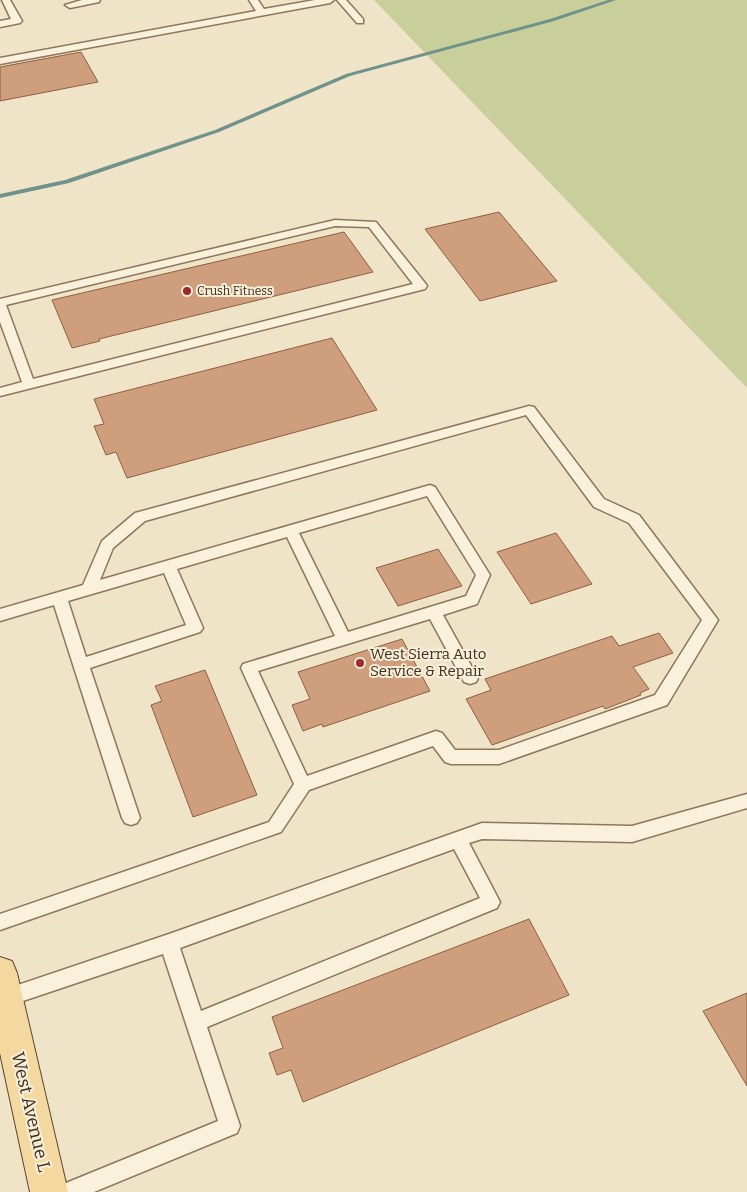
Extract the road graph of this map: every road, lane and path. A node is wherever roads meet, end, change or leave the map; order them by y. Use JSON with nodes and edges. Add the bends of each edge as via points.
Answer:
{"nodes":[{"id":1,"x":6,"y":0,"type":"edge"},
{"id":2,"x":96,"y":0,"type":"edge"},
{"id":3,"x":252,"y":0,"type":"edge"},
{"id":4,"x":330,"y":0,"type":"edge"},
{"id":5,"x":341,"y":0,"type":"edge"},
{"id":6,"x":70,"y":5,"type":"dead end"},
{"id":7,"x":262,"y":13,"type":"junction"},
{"id":8,"x":360,"y":21,"type":"dead end"},
{"id":9,"x":0,"y":24,"type":"edge"},
{"id":10,"x":0,"y":60,"type":"edge"},
{"id":11,"x":0,"y":304,"type":"edge"},
{"id":12,"x":28,"y":385,"type":"junction"},
{"id":13,"x":0,"y":392,"type":"edge"},
{"id":14,"x":291,"y":531,"type":"junction"},
{"id":15,"x":168,"y":566,"type":"junction"},
{"id":16,"x":89,"y":588,"type":"junction"},
{"id":17,"x":60,"y":598,"type":"junction"},
{"id":18,"x":434,"y":613,"type":"junction"},
{"id":19,"x":0,"y":615,"type":"edge"},
{"id":20,"x":344,"y":639,"type":"junction"},
{"id":21,"x":82,"y":665,"type":"junction"},
{"id":22,"x":470,"y":678,"type":"dead end"},
{"id":23,"x":303,"y":785,"type":"junction"},
{"id":24,"x":747,"y":801,"type":"edge"},
{"id":25,"x":132,"y":818,"type":"dead end"},
{"id":26,"x":458,"y":839,"type":"junction"},
{"id":27,"x":0,"y":922,"type":"edge"},
{"id":28,"x":169,"y":944,"type":"junction"},
{"id":29,"x":3,"y":985,"type":"edge"},
{"id":30,"x":196,"y":1022,"type":"junction"},
{"id":31,"x":49,"y":1192,"type":"edge"},
{"id":32,"x":68,"y":1192,"type":"edge"}],
"edges":[{"from":1,"to":9,"type":"lane","via":[[17,21]]},
{"from":2,"to":6,"type":"lane"},
{"from":3,"to":7,"type":"lane"},
{"from":4,"to":7,"type":"lane"},
{"from":5,"to":8,"type":"lane"},
{"from":7,"to":10,"type":"lane"},
{"from":11,"to":12,"type":"lane"},
{"from":11,"to":12,"type":"lane","via":[[335,223],[372,224],[421,286]]},
{"from":12,"to":13,"type":"lane"},
{"from":14,"to":15,"type":"lane"},
{"from":14,"to":18,"type":"lane","via":[[430,490],[483,575],[472,600]]},
{"from":14,"to":20,"type":"lane"},
{"from":15,"to":16,"type":"lane"},
{"from":15,"to":21,"type":"lane","via":[[195,628]]},
{"from":16,"to":17,"type":"lane"},
{"from":16,"to":23,"type":"lane","via":[[107,545],[140,517],[529,410],[599,503],[634,519],[710,620],[661,700],[499,757],[451,757],[436,738]]},
{"from":17,"to":19,"type":"lane"},
{"from":17,"to":21,"type":"lane"},
{"from":18,"to":20,"type":"lane"},
{"from":18,"to":22,"type":"lane"},
{"from":20,"to":23,"type":"lane","via":[[249,668]]},
{"from":21,"to":25,"type":"lane"},
{"from":23,"to":27,"type":"lane","via":[[275,827]]},
{"from":24,"to":26,"type":"lane","via":[[632,834],[482,830]]},
{"from":26,"to":28,"type":"lane"},
{"from":26,"to":30,"type":"lane","via":[[491,902]]},
{"from":28,"to":29,"type":"lane"},
{"from":28,"to":30,"type":"lane"},
{"from":29,"to":31,"type":"main road","name":"West Avenue L"},
{"from":30,"to":32,"type":"lane","via":[[230,1126]]}]}
